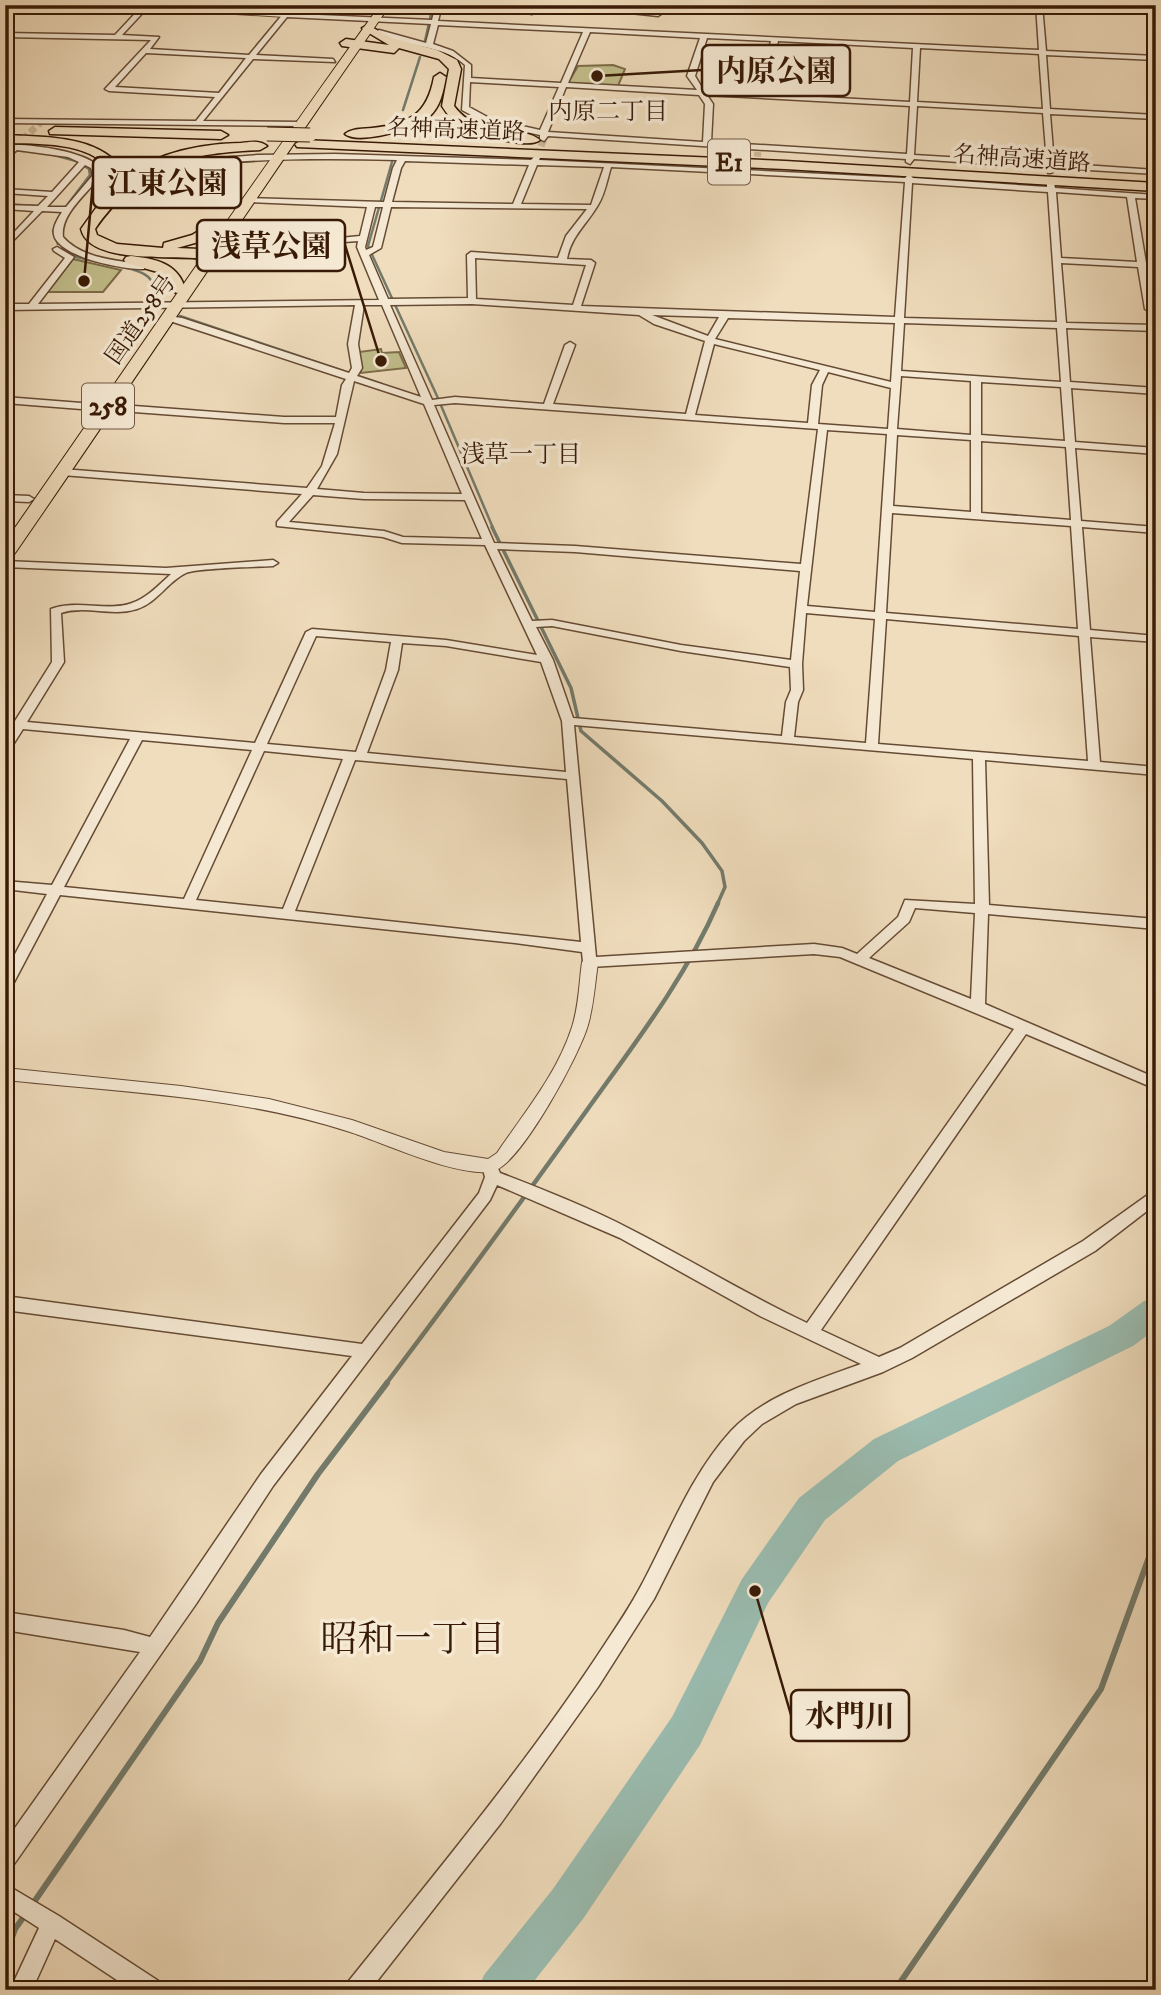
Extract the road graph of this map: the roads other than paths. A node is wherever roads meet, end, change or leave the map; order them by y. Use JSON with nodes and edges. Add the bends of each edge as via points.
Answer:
{"nodes":[{"id":1,"x":91,"y":5,"type":"edge"},
{"id":2,"x":266,"y":5,"type":"edge"},
{"id":3,"x":373,"y":5,"type":"edge"},
{"id":4,"x":385,"y":5,"type":"edge"},
{"id":5,"x":439,"y":5,"type":"edge"},
{"id":6,"x":483,"y":5,"type":"edge"},
{"id":7,"x":540,"y":5,"type":"edge"},
{"id":8,"x":560,"y":5,"type":"edge"},
{"id":9,"x":660,"y":5,"type":"edge"},
{"id":10,"x":1039,"y":5,"type":"edge"},
{"id":11,"x":146,"y":7,"type":"edge"},
{"id":12,"x":532,"y":12,"type":"junction"},
{"id":13,"x":285,"y":15,"type":"junction"},
{"id":14,"x":302,"y":16,"type":"junction"},
{"id":15,"x":431,"y":23,"type":"junction"},
{"id":16,"x":664,"y":24,"type":"junction"},
{"id":17,"x":371,"y":25,"type":"junction"},
{"id":18,"x":516,"y":26,"type":"junction"},
{"id":19,"x":588,"y":29,"type":"junction"},
{"id":20,"x":5,"y":34,"type":"edge"},
{"id":21,"x":704,"y":36,"type":"junction"},
{"id":22,"x":117,"y":37,"type":"junction"},
{"id":23,"x":775,"y":39,"type":"junction"},
{"id":24,"x":354,"y":44,"type":"junction"},
{"id":25,"x":429,"y":46,"type":"junction"},
{"id":26,"x":917,"y":46,"type":"junction"},
{"id":27,"x":402,"y":47,"type":"junction"},
{"id":28,"x":144,"y":51,"type":"junction"},
{"id":29,"x":1042,"y":53,"type":"junction"},
{"id":30,"x":252,"y":57,"type":"junction"},
{"id":31,"x":1156,"y":58,"type":"edge"},
{"id":32,"x":339,"y":62,"type":"junction"},
{"id":33,"x":467,"y":80,"type":"junction"},
{"id":34,"x":564,"y":85,"type":"junction"},
{"id":35,"x":701,"y":92,"type":"junction"},
{"id":36,"x":221,"y":95,"type":"junction"},
{"id":37,"x":762,"y":95,"type":"junction"},
{"id":38,"x":913,"y":104,"type":"junction"},
{"id":39,"x":1047,"y":111,"type":"junction"},
{"id":40,"x":1156,"y":117,"type":"edge"},
{"id":41,"x":5,"y":121,"type":"edge"},
{"id":42,"x":197,"y":124,"type":"junction"},
{"id":43,"x":295,"y":124,"type":"junction"},
{"id":44,"x":5,"y":130,"type":"edge"},
{"id":45,"x":545,"y":136,"type":"junction"},
{"id":46,"x":305,"y":141,"type":"junction"},
{"id":47,"x":707,"y":144,"type":"junction"},
{"id":48,"x":267,"y":145,"type":"junction"},
{"id":49,"x":9,"y":147,"type":"edge"},
{"id":50,"x":402,"y":159,"type":"junction"},
{"id":51,"x":536,"y":159,"type":"junction"},
{"id":52,"x":910,"y":160,"type":"junction"},
{"id":53,"x":82,"y":162,"type":"junction"},
{"id":54,"x":889,"y":164,"type":"junction"},
{"id":55,"x":182,"y":165,"type":"dead end"},
{"id":56,"x":608,"y":166,"type":"junction"},
{"id":57,"x":1050,"y":168,"type":"junction"},
{"id":58,"x":1156,"y":172,"type":"edge"},
{"id":59,"x":909,"y":178,"type":"junction"},
{"id":60,"x":1156,"y":181,"type":"edge"},
{"id":61,"x":1051,"y":187,"type":"junction"},
{"id":62,"x":1156,"y":187,"type":"edge"},
{"id":63,"x":5,"y":191,"type":"edge"},
{"id":64,"x":53,"y":194,"type":"junction"},
{"id":65,"x":1130,"y":195,"type":"junction"},
{"id":66,"x":1156,"y":197,"type":"edge"},
{"id":67,"x":248,"y":200,"type":"junction"},
{"id":68,"x":380,"y":204,"type":"junction"},
{"id":69,"x":516,"y":205,"type":"junction"},
{"id":70,"x":5,"y":207,"type":"edge"},
{"id":71,"x":41,"y":207,"type":"junction"},
{"id":72,"x":592,"y":207,"type":"junction"},
{"id":73,"x":66,"y":210,"type":"junction"},
{"id":74,"x":222,"y":230,"type":"junction"},
{"id":75,"x":362,"y":238,"type":"junction"},
{"id":76,"x":66,"y":246,"type":"junction"},
{"id":77,"x":5,"y":247,"type":"edge"},
{"id":78,"x":127,"y":249,"type":"junction"},
{"id":79,"x":368,"y":252,"type":"junction"},
{"id":80,"x":202,"y":256,"type":"junction"},
{"id":81,"x":1056,"y":260,"type":"junction"},
{"id":82,"x":562,"y":261,"type":"junction"},
{"id":83,"x":141,"y":264,"type":"junction"},
{"id":84,"x":1142,"y":265,"type":"junction"},
{"id":85,"x":1156,"y":266,"type":"edge"},
{"id":86,"x":177,"y":288,"type":"junction"},
{"id":87,"x":472,"y":301,"type":"junction"},
{"id":88,"x":360,"y":303,"type":"junction"},
{"id":89,"x":392,"y":303,"type":"junction"},
{"id":90,"x":5,"y":306,"type":"edge"},
{"id":91,"x":32,"y":306,"type":"junction"},
{"id":92,"x":576,"y":308,"type":"junction"},
{"id":93,"x":171,"y":310,"type":"junction"},
{"id":94,"x":1156,"y":312,"type":"edge"},
{"id":95,"x":642,"y":313,"type":"junction"},
{"id":96,"x":725,"y":315,"type":"junction"},
{"id":97,"x":901,"y":320,"type":"junction"},
{"id":98,"x":1061,"y":325,"type":"junction"},
{"id":99,"x":1156,"y":328,"type":"edge"},
{"id":100,"x":710,"y":340,"type":"junction"},
{"id":101,"x":570,"y":345,"type":"dead end"},
{"id":102,"x":826,"y":368,"type":"junction"},
{"id":103,"x":896,"y":373,"type":"junction"},
{"id":104,"x":354,"y":375,"type":"junction"},
{"id":105,"x":975,"y":378,"type":"junction"},
{"id":106,"x":1066,"y":384,"type":"junction"},
{"id":107,"x":895,"y":386,"type":"junction"},
{"id":108,"x":1156,"y":391,"type":"edge"},
{"id":109,"x":5,"y":400,"type":"edge"},
{"id":110,"x":436,"y":402,"type":"junction"},
{"id":111,"x":100,"y":407,"type":"junction"},
{"id":112,"x":547,"y":407,"type":"junction"},
{"id":113,"x":690,"y":417,"type":"junction"},
{"id":114,"x":340,"y":421,"type":"junction"},
{"id":115,"x":818,"y":426,"type":"junction"},
{"id":116,"x":893,"y":432,"type":"junction"},
{"id":117,"x":974,"y":438,"type":"junction"},
{"id":118,"x":1070,"y":444,"type":"junction"},
{"id":119,"x":1156,"y":451,"type":"edge"},
{"id":120,"x":62,"y":472,"type":"junction"},
{"id":121,"x":310,"y":491,"type":"junction"},
{"id":122,"x":468,"y":497,"type":"junction"},
{"id":123,"x":5,"y":498,"type":"edge"},
{"id":124,"x":29,"y":499,"type":"junction"},
{"id":125,"x":887,"y":509,"type":"junction"},
{"id":126,"x":976,"y":516,"type":"junction"},
{"id":127,"x":1077,"y":524,"type":"junction"},
{"id":128,"x":1156,"y":530,"type":"edge"},
{"id":129,"x":5,"y":534,"type":"edge"},
{"id":130,"x":495,"y":545,"type":"junction"},
{"id":131,"x":5,"y":555,"type":"edge"},
{"id":132,"x":273,"y":563,"type":"dead end"},
{"id":133,"x":5,"y":564,"type":"edge"},
{"id":134,"x":806,"y":568,"type":"junction"},
{"id":135,"x":182,"y":570,"type":"junction"},
{"id":136,"x":801,"y":609,"type":"junction"},
{"id":137,"x":881,"y":616,"type":"junction"},
{"id":138,"x":537,"y":623,"type":"junction"},
{"id":139,"x":1085,"y":634,"type":"junction"},
{"id":140,"x":397,"y":639,"type":"junction"},
{"id":141,"x":1156,"y":639,"type":"edge"},
{"id":142,"x":547,"y":660,"type":"junction"},
{"id":143,"x":796,"y":664,"type":"junction"},
{"id":144,"x":574,"y":721,"type":"junction"},
{"id":145,"x":5,"y":724,"type":"edge"},
{"id":146,"x":19,"y":725,"type":"junction"},
{"id":147,"x":138,"y":736,"type":"junction"},
{"id":148,"x":788,"y":739,"type":"junction"},
{"id":149,"x":872,"y":747,"type":"junction"},
{"id":150,"x":5,"y":748,"type":"edge"},
{"id":151,"x":258,"y":748,"type":"junction"},
{"id":152,"x":979,"y":755,"type":"junction"},
{"id":153,"x":355,"y":757,"type":"junction"},
{"id":154,"x":1094,"y":765,"type":"junction"},
{"id":155,"x":1156,"y":771,"type":"edge"},
{"id":156,"x":573,"y":776,"type":"junction"},
{"id":157,"x":5,"y":885,"type":"edge"},
{"id":158,"x":55,"y":890,"type":"junction"},
{"id":159,"x":188,"y":904,"type":"junction"},
{"id":160,"x":982,"y":908,"type":"junction"},
{"id":161,"x":287,"y":915,"type":"junction"},
{"id":162,"x":1156,"y":924,"type":"edge"},
{"id":163,"x":589,"y":955,"type":"junction"},
{"id":164,"x":859,"y":960,"type":"junction"},
{"id":165,"x":5,"y":986,"type":"edge"},
{"id":166,"x":978,"y":1007,"type":"junction"},
{"id":167,"x":1023,"y":1027,"type":"junction"},
{"id":168,"x":5,"y":1074,"type":"edge"},
{"id":169,"x":1156,"y":1084,"type":"edge"},
{"id":170,"x":495,"y":1174,"type":"junction"},
{"id":171,"x":1156,"y":1195,"type":"edge"},
{"id":172,"x":5,"y":1303,"type":"edge"},
{"id":173,"x":810,"y":1332,"type":"junction"},
{"id":174,"x":364,"y":1353,"type":"junction"},
{"id":175,"x":877,"y":1367,"type":"junction"},
{"id":176,"x":5,"y":1621,"type":"edge"},
{"id":177,"x":153,"y":1647,"type":"junction"},
{"id":178,"x":5,"y":1860,"type":"edge"},
{"id":179,"x":5,"y":1894,"type":"edge"},
{"id":180,"x":48,"y":1920,"type":"junction"},
{"id":181,"x":21,"y":1990,"type":"edge"},
{"id":182,"x":152,"y":1990,"type":"edge"},
{"id":183,"x":356,"y":1990,"type":"edge"}],
"edges":[{"from":1,"to":11,"type":"street"},
{"from":2,"to":14,"type":"street"},
{"from":3,"to":17,"type":"highway","name":"国道258号","number":"258"},
{"from":4,"to":17,"type":"highway","name":"国道258号","number":"258"},
{"from":5,"to":15,"type":"street"},
{"from":6,"to":12,"type":"street"},
{"from":7,"to":12,"type":"street"},
{"from":8,"to":16,"type":"street"},
{"from":9,"to":16,"type":"street"},
{"from":10,"to":29,"type":"street"},
{"from":11,"to":13,"type":"street"},
{"from":11,"to":22,"type":"street"},
{"from":12,"to":18,"type":"street"},
{"from":13,"to":14,"type":"street"},
{"from":13,"to":30,"type":"street"},
{"from":14,"to":17,"type":"street"},
{"from":15,"to":17,"type":"street"},
{"from":15,"to":18,"type":"street"},
{"from":15,"to":25,"type":"street"},
{"from":16,"to":19,"type":"street"},
{"from":16,"to":21,"type":"street"},
{"from":17,"to":24,"type":"highway","name":"国道258号","number":"258"},
{"from":17,"to":25,"type":"street"},
{"from":17,"to":27,"type":"highway","via":[[379,37]]},
{"from":18,"to":19,"type":"street"},
{"from":19,"to":34,"type":"street"},
{"from":20,"to":22,"type":"street"},
{"from":21,"to":23,"type":"street"},
{"from":21,"to":35,"type":"street","via":[[691,76]]},
{"from":22,"to":28,"type":"street","via":[[157,38]]},
{"from":23,"to":26,"type":"street"},
{"from":23,"to":37,"type":"street"},
{"from":24,"to":27,"type":"highway"},
{"from":24,"to":32,"type":"highway","name":"国道258号","number":"258"},
{"from":25,"to":33,"type":"street","via":[[465,60]]},
{"from":26,"to":29,"type":"street"},
{"from":26,"to":38,"type":"street"},
{"from":27,"to":32,"type":"highway"},
{"from":27,"to":46,"type":"highway","via":[[434,57],[442,66],[427,112],[386,130]]},
{"from":27,"to":54,"type":"highway","via":[[451,60],[455,69],[447,102],[450,111],[461,121],[492,132],[579,146]]},
{"from":28,"to":30,"type":"street"},
{"from":28,"to":36,"type":"street","via":[[108,89]]},
{"from":29,"to":31,"type":"street"},
{"from":29,"to":39,"type":"street"},
{"from":30,"to":32,"type":"street"},
{"from":30,"to":36,"type":"street"},
{"from":32,"to":43,"type":"highway","name":"国道258号","number":"258"},
{"from":33,"to":34,"type":"street"},
{"from":33,"to":45,"type":"street","via":[[465,108],[489,121]]},
{"from":34,"to":35,"type":"street"},
{"from":34,"to":45,"type":"street"},
{"from":35,"to":37,"type":"street"},
{"from":35,"to":47,"type":"street","via":[[709,104]]},
{"from":36,"to":42,"type":"street"},
{"from":37,"to":38,"type":"street"},
{"from":38,"to":39,"type":"street"},
{"from":38,"to":52,"type":"street"},
{"from":39,"to":40,"type":"street"},
{"from":39,"to":57,"type":"street"},
{"from":41,"to":42,"type":"street"},
{"from":42,"to":43,"type":"street"},
{"from":43,"to":48,"type":"highway","name":"国道258号","number":"258"},
{"from":44,"to":48,"type":"highway","via":[[134,133]]},
{"from":45,"to":47,"type":"street"},
{"from":46,"to":48,"type":"highway"},
{"from":46,"to":54,"type":"highway","name":"名神高速道路","number":"E1"},
{"from":46,"to":62,"type":"highway","name":"名神高速道路","number":"E1"},
{"from":47,"to":52,"type":"street"},
{"from":48,"to":49,"type":"highway"},
{"from":48,"to":50,"type":"street"},
{"from":48,"to":55,"type":"street"},
{"from":48,"to":67,"type":"highway","name":"国道258号","number":"258"},
{"from":48,"to":74,"type":"highway","name":"国道258号","number":"258"},
{"from":48,"to":78,"type":"highway","via":[[185,153],[153,163],[135,175],[89,229],[90,236],[101,243]]},
{"from":49,"to":53,"type":"street","via":[[70,155]]},
{"from":49,"to":83,"type":"highway","via":[[78,147],[111,161],[115,176],[75,233],[81,243],[97,252]]},
{"from":50,"to":51,"type":"street"},
{"from":50,"to":68,"type":"street"},
{"from":51,"to":56,"type":"street"},
{"from":51,"to":69,"type":"street"},
{"from":52,"to":57,"type":"street"},
{"from":53,"to":64,"type":"street"},
{"from":53,"to":73,"type":"street","via":[[95,167],[97,175]]},
{"from":54,"to":60,"type":"highway","name":"名神高速道路","number":"E1"},
{"from":56,"to":59,"type":"street"},
{"from":56,"to":72,"type":"street"},
{"from":57,"to":58,"type":"street"},
{"from":59,"to":61,"type":"street"},
{"from":59,"to":97,"type":"street"},
{"from":61,"to":65,"type":"street"},
{"from":61,"to":81,"type":"street"},
{"from":63,"to":64,"type":"street"},
{"from":64,"to":71,"type":"street"},
{"from":65,"to":66,"type":"street"},
{"from":65,"to":84,"type":"street"},
{"from":67,"to":68,"type":"street"},
{"from":67,"to":74,"type":"highway","name":"国道258号","number":"258"},
{"from":68,"to":69,"type":"street"},
{"from":68,"to":75,"type":"street"},
{"from":68,"to":79,"type":"street","via":[[377,248]]},
{"from":69,"to":72,"type":"street"},
{"from":70,"to":71,"type":"street"},
{"from":71,"to":73,"type":"street"},
{"from":71,"to":77,"type":"street"},
{"from":72,"to":82,"type":"street","via":[[570,233]]},
{"from":73,"to":76,"type":"street","via":[[58,229]]},
{"from":74,"to":75,"type":"street","via":[[330,241]]},
{"from":74,"to":78,"type":"highway","via":[[177,245]]},
{"from":74,"to":80,"type":"highway","name":"国道258号","number":"258"},
{"from":75,"to":79,"type":"street"},
{"from":76,"to":83,"type":"street","via":[[100,260]]},
{"from":76,"to":91,"type":"street","via":[[56,248],[70,257]]},
{"from":78,"to":80,"type":"highway"},
{"from":79,"to":89,"type":"street"},
{"from":80,"to":83,"type":"highway"},
{"from":80,"to":86,"type":"highway","name":"国道258号","number":"258"},
{"from":80,"to":93,"type":"highway","name":"国道258号","number":"258"},
{"from":81,"to":84,"type":"street"},
{"from":81,"to":98,"type":"street"},
{"from":82,"to":87,"type":"street","via":[[471,256]]},
{"from":82,"to":92,"type":"street","via":[[592,263]]},
{"from":83,"to":86,"type":"highway","via":[[167,269]]},
{"from":84,"to":85,"type":"street"},
{"from":84,"to":94,"type":"street","via":[[1149,309]]},
{"from":86,"to":93,"type":"highway","name":"国道258号","number":"258"},
{"from":87,"to":89,"type":"street"},
{"from":87,"to":92,"type":"street"},
{"from":88,"to":89,"type":"street"},
{"from":88,"to":93,"type":"street"},
{"from":88,"to":104,"type":"street","via":[[353,344]]},
{"from":89,"to":110,"type":"street"},
{"from":90,"to":91,"type":"street"},
{"from":91,"to":93,"type":"street"},
{"from":92,"to":95,"type":"street"},
{"from":93,"to":104,"type":"street","via":[[179,320]]},
{"from":93,"to":111,"type":"highway","name":"国道258号","number":"258"},
{"from":95,"to":96,"type":"street"},
{"from":95,"to":100,"type":"street"},
{"from":96,"to":97,"type":"street"},
{"from":96,"to":100,"type":"street"},
{"from":97,"to":98,"type":"street"},
{"from":97,"to":103,"type":"street"},
{"from":98,"to":99,"type":"street"},
{"from":98,"to":106,"type":"street"},
{"from":100,"to":102,"type":"street"},
{"from":100,"to":113,"type":"street"},
{"from":101,"to":112,"type":"street"},
{"from":102,"to":107,"type":"street"},
{"from":102,"to":115,"type":"street","via":[[817,385]]},
{"from":103,"to":105,"type":"street"},
{"from":103,"to":107,"type":"street"},
{"from":104,"to":110,"type":"street"},
{"from":104,"to":114,"type":"street","via":[[347,385]]},
{"from":105,"to":106,"type":"street"},
{"from":105,"to":117,"type":"street"},
{"from":106,"to":108,"type":"street"},
{"from":106,"to":118,"type":"street"},
{"from":107,"to":116,"type":"street"},
{"from":109,"to":111,"type":"street"},
{"from":110,"to":112,"type":"street"},
{"from":110,"to":122,"type":"street"},
{"from":111,"to":114,"type":"street"},
{"from":111,"to":120,"type":"highway","name":"国道258号","number":"258"},
{"from":111,"to":124,"type":"highway","name":"国道258号","number":"258"},
{"from":112,"to":113,"type":"street"},
{"from":113,"to":115,"type":"street"},
{"from":114,"to":121,"type":"street","via":[[336,451]]},
{"from":115,"to":116,"type":"street"},
{"from":115,"to":134,"type":"street"},
{"from":116,"to":117,"type":"street"},
{"from":116,"to":125,"type":"street"},
{"from":117,"to":118,"type":"street"},
{"from":117,"to":126,"type":"street"},
{"from":118,"to":119,"type":"street"},
{"from":118,"to":127,"type":"street"},
{"from":120,"to":121,"type":"street"},
{"from":120,"to":131,"type":"highway","name":"国道258号","number":"258"},
{"from":121,"to":122,"type":"street"},
{"from":121,"to":130,"type":"street","via":[[281,524],[384,534],[402,540]]},
{"from":122,"to":130,"type":"street"},
{"from":123,"to":124,"type":"street"},
{"from":124,"to":129,"type":"highway","name":"国道258号","number":"258"},
{"from":125,"to":126,"type":"street"},
{"from":125,"to":137,"type":"street"},
{"from":126,"to":127,"type":"street"},
{"from":127,"to":128,"type":"street"},
{"from":127,"to":139,"type":"street"},
{"from":130,"to":134,"type":"street"},
{"from":130,"to":138,"type":"street"},
{"from":132,"to":135,"type":"street"},
{"from":133,"to":135,"type":"street"},
{"from":134,"to":136,"type":"street"},
{"from":135,"to":146,"type":"street","via":[[137,606],[55,611],[58,662]]},
{"from":136,"to":137,"type":"street"},
{"from":136,"to":143,"type":"street"},
{"from":137,"to":139,"type":"street"},
{"from":137,"to":149,"type":"street"},
{"from":138,"to":142,"type":"street"},
{"from":138,"to":143,"type":"street"},
{"from":139,"to":141,"type":"street"},
{"from":139,"to":154,"type":"street"},
{"from":140,"to":142,"type":"street"},
{"from":140,"to":151,"type":"street","via":[[312,632]]},
{"from":140,"to":153,"type":"street","via":[[393,670]]},
{"from":142,"to":144,"type":"street"},
{"from":143,"to":148,"type":"street","via":[[797,690]]},
{"from":144,"to":148,"type":"street"},
{"from":144,"to":156,"type":"street"},
{"from":145,"to":146,"type":"street"},
{"from":146,"to":147,"type":"street"},
{"from":146,"to":150,"type":"street"},
{"from":147,"to":151,"type":"street"},
{"from":147,"to":158,"type":"street"},
{"from":148,"to":149,"type":"street"},
{"from":149,"to":152,"type":"street"},
{"from":151,"to":153,"type":"street"},
{"from":151,"to":159,"type":"street"},
{"from":152,"to":154,"type":"street"},
{"from":152,"to":160,"type":"street"},
{"from":153,"to":156,"type":"street"},
{"from":153,"to":161,"type":"street"},
{"from":154,"to":155,"type":"street"},
{"from":156,"to":163,"type":"street"},
{"from":157,"to":158,"type":"street"},
{"from":158,"to":159,"type":"street"},
{"from":158,"to":165,"type":"street"},
{"from":159,"to":161,"type":"street"},
{"from":160,"to":162,"type":"street"},
{"from":160,"to":164,"type":"street","via":[[910,903],[904,919]]},
{"from":160,"to":166,"type":"street"},
{"from":161,"to":163,"type":"street","via":[[515,938]]},
{"from":163,"to":164,"type":"street","via":[[677,958],[814,949]]},
{"from":163,"to":170,"type":"street","via":[[585,1006],[574,1041],[556,1079]]},
{"from":164,"to":166,"type":"street"},
{"from":166,"to":167,"type":"street"},
{"from":167,"to":169,"type":"street"},
{"from":167,"to":173,"type":"street"},
{"from":168,"to":170,"type":"street","via":[[293,1110]]},
{"from":170,"to":173,"type":"street","via":[[626,1234]]},
{"from":170,"to":174,"type":"street","via":[[485,1196]]},
{"from":171,"to":175,"type":"street","via":[[1089,1246]]},
{"from":172,"to":174,"type":"street"},
{"from":173,"to":175,"type":"street"},
{"from":174,"to":177,"type":"street","via":[[267,1480]]},
{"from":175,"to":183,"type":"street","via":[[794,1397],[756,1419],[726,1450],[645,1596],[572,1709]]},
{"from":176,"to":177,"type":"street"},
{"from":177,"to":178,"type":"street"},
{"from":179,"to":180,"type":"street"},
{"from":180,"to":181,"type":"street"},
{"from":180,"to":182,"type":"street"}]}
